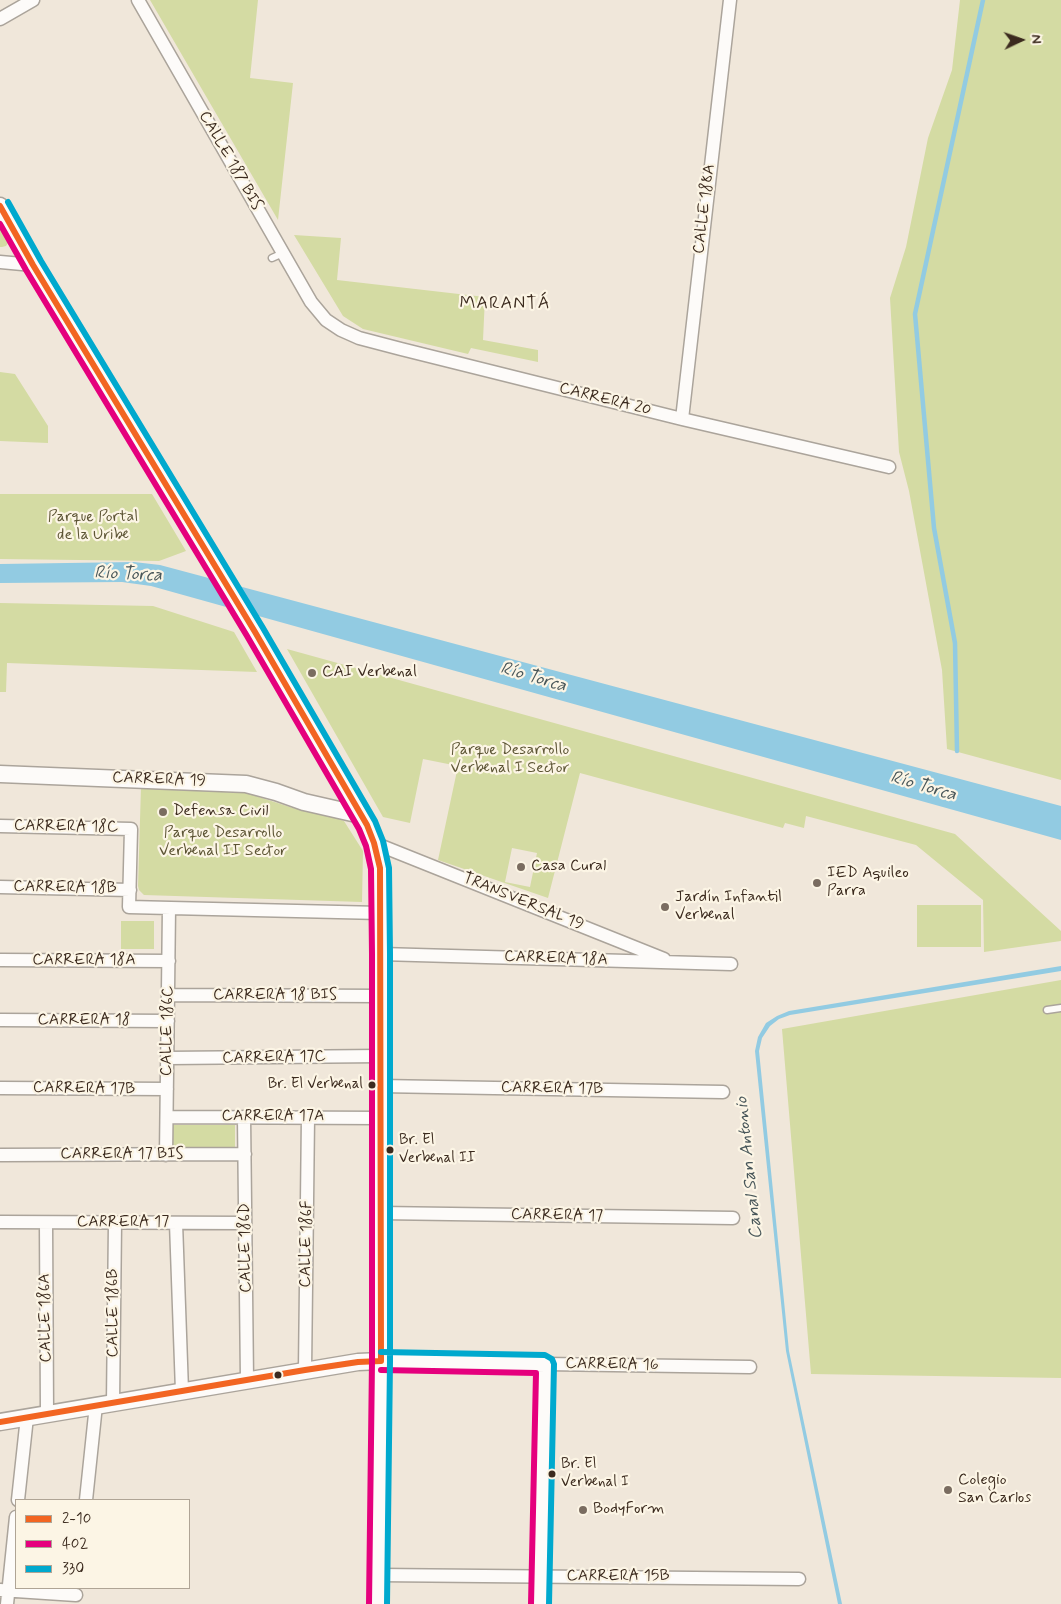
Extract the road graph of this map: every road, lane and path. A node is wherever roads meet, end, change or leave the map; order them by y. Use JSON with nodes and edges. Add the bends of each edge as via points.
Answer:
{"nodes":[{"id":1,"x":33,"y":0,"type":"edge"},
{"id":2,"x":138,"y":0,"type":"edge"},
{"id":3,"x":730,"y":0,"type":"edge"},
{"id":4,"x":0,"y":19,"type":"edge"},
{"id":5,"x":0,"y":206,"type":"edge"},
{"id":6,"x":0,"y":262,"type":"edge"},
{"id":7,"x":33,"y":265,"type":"junction"},
{"id":8,"x":326,"y":320,"type":"joint"},
{"id":9,"x":682,"y":419,"type":"junction"},
{"id":10,"x":889,"y":467,"type":"dead end"},
{"id":11,"x":0,"y":774,"type":"edge"},
{"id":12,"x":341,"y":780,"type":"junction"},
{"id":13,"x":316,"y":805,"type":"junction"},
{"id":14,"x":361,"y":815,"type":"junction"},
{"id":15,"x":0,"y":826,"type":"edge"},
{"id":16,"x":374,"y":843,"type":"junction"},
{"id":17,"x":0,"y":887,"type":"edge"},
{"id":18,"x":130,"y":890,"type":"junction"},
{"id":19,"x":169,"y":908,"type":"junction"},
{"id":20,"x":380,"y":913,"type":"junction"},
{"id":21,"x":381,"y":954,"type":"junction"},
{"id":22,"x":0,"y":960,"type":"edge"},
{"id":23,"x":169,"y":961,"type":"junction"},
{"id":24,"x":672,"y":962,"type":"junction"},
{"id":25,"x":731,"y":964,"type":"dead end"},
{"id":26,"x":168,"y":995,"type":"junction"},
{"id":27,"x":381,"y":996,"type":"junction"},
{"id":28,"x":1061,"y":1008,"type":"edge"},
{"id":29,"x":1047,"y":1010,"type":"dead end"},
{"id":30,"x":0,"y":1020,"type":"edge"},
{"id":31,"x":168,"y":1021,"type":"junction"},
{"id":32,"x":381,"y":1056,"type":"junction"},
{"id":33,"x":168,"y":1058,"type":"junction"},
{"id":34,"x":380,"y":1086,"type":"junction"},
{"id":35,"x":0,"y":1088,"type":"edge"},
{"id":36,"x":167,"y":1089,"type":"junction"},
{"id":37,"x":723,"y":1092,"type":"dead end"},
{"id":38,"x":167,"y":1117,"type":"junction"},
{"id":39,"x":244,"y":1117,"type":"junction"},
{"id":40,"x":308,"y":1117,"type":"junction"},
{"id":41,"x":380,"y":1118,"type":"junction"},
{"id":42,"x":245,"y":1154,"type":"junction"},
{"id":43,"x":0,"y":1155,"type":"edge"},
{"id":44,"x":166,"y":1155,"type":"junction"},
{"id":45,"x":380,"y":1213,"type":"junction"},
{"id":46,"x":733,"y":1218,"type":"dead end"},
{"id":47,"x":0,"y":1222,"type":"edge"},
{"id":48,"x":46,"y":1223,"type":"junction"},
{"id":49,"x":115,"y":1223,"type":"junction"},
{"id":50,"x":176,"y":1223,"type":"junction"},
{"id":51,"x":246,"y":1223,"type":"junction"},
{"id":52,"x":381,"y":1361,"type":"junction"},
{"id":53,"x":545,"y":1364,"type":"junction"},
{"id":54,"x":750,"y":1367,"type":"dead end"},
{"id":55,"x":305,"y":1370,"type":"junction"},
{"id":56,"x":247,"y":1380,"type":"junction"},
{"id":57,"x":182,"y":1391,"type":"junction"},
{"id":58,"x":113,"y":1403,"type":"junction"},
{"id":59,"x":96,"y":1405,"type":"junction"},
{"id":60,"x":47,"y":1414,"type":"junction"},
{"id":61,"x":27,"y":1417,"type":"junction"},
{"id":62,"x":0,"y":1422,"type":"edge"},
{"id":63,"x":18,"y":1499,"type":"edge"},
{"id":64,"x":86,"y":1499,"type":"edge"},
{"id":65,"x":15,"y":1523,"type":"edge"},
{"id":66,"x":378,"y":1575,"type":"junction"},
{"id":67,"x":541,"y":1576,"type":"junction"},
{"id":68,"x":799,"y":1579,"type":"dead end"},
{"id":69,"x":4,"y":1590,"type":"edge"},
{"id":70,"x":76,"y":1596,"type":"edge"},
{"id":71,"x":7,"y":1604,"type":"edge"},
{"id":72,"x":378,"y":1604,"type":"edge"},
{"id":73,"x":540,"y":1604,"type":"edge"}],
"edges":[{"from":1,"to":4,"type":"street"},
{"from":2,"to":8,"type":"street","name":"CALLE 187 BIS","via":[[277,255]]},
{"from":3,"to":9,"type":"street","name":"CALLE 188A","via":[[708,152]]},
{"from":5,"to":7,"type":"street"},
{"from":6,"to":7,"type":"street"},
{"from":7,"to":12,"type":"street"},
{"from":8,"to":9,"type":"street","name":"CARRERA 20","via":[[367,340]]},
{"from":9,"to":10,"type":"street","name":"CARRERA 20"},
{"from":11,"to":13,"type":"street","name":"CARRERA 19","via":[[246,784]]},
{"from":12,"to":13,"type":"street","via":[[335,799]]},
{"from":12,"to":14,"type":"street"},
{"from":13,"to":14,"type":"street","name":"CARRERA 19"},
{"from":14,"to":16,"type":"street"},
{"from":15,"to":18,"type":"street","name":"CARRERA 18C","via":[[131,829]]},
{"from":16,"to":20,"type":"street","via":[[380,868]]},
{"from":16,"to":24,"type":"street","name":"TRANSVERSAL 19"},
{"from":17,"to":18,"type":"street","name":"CARRERA 18B"},
{"from":18,"to":19,"type":"street","via":[[129,907]]},
{"from":19,"to":20,"type":"street"},
{"from":19,"to":23,"type":"street","name":"CALLE 186C"},
{"from":20,"to":21,"type":"street"},
{"from":21,"to":24,"type":"street","name":"CARRERA 18A"},
{"from":21,"to":27,"type":"street"},
{"from":22,"to":23,"type":"street","name":"CARRERA 18A"},
{"from":23,"to":26,"type":"street","name":"CALLE 186C"},
{"from":24,"to":25,"type":"street","name":"CARRERA 18A"},
{"from":26,"to":27,"type":"street","name":"CARRERA 18 BIS"},
{"from":26,"to":31,"type":"street","name":"CALLE 186C"},
{"from":27,"to":32,"type":"street"},
{"from":28,"to":29,"type":"lane"},
{"from":30,"to":31,"type":"street","name":"CARRERA 18"},
{"from":31,"to":33,"type":"street","name":"CALLE 186C"},
{"from":32,"to":33,"type":"street","name":"CARRERA 17C"},
{"from":32,"to":34,"type":"street"},
{"from":33,"to":36,"type":"street","name":"CALLE 186C"},
{"from":34,"to":37,"type":"street","name":"CARRERA 17B"},
{"from":34,"to":41,"type":"street"},
{"from":35,"to":36,"type":"street","name":"CARRERA 17B"},
{"from":36,"to":38,"type":"street","name":"CALLE 186C"},
{"from":38,"to":39,"type":"street","name":"CARRERA 17A"},
{"from":38,"to":44,"type":"street","name":"CALLE 186C"},
{"from":39,"to":40,"type":"street","name":"CARRERA 17A"},
{"from":39,"to":42,"type":"street","name":"CALLE 186D"},
{"from":40,"to":41,"type":"street","name":"CARRERA 17A"},
{"from":40,"to":55,"type":"street","name":"CALLE 186F"},
{"from":41,"to":45,"type":"street"},
{"from":42,"to":44,"type":"street","name":"CARRERA 17 BIS"},
{"from":42,"to":51,"type":"street","name":"CALLE 186D"},
{"from":43,"to":44,"type":"street","name":"CARRERA 17 BIS"},
{"from":45,"to":46,"type":"street","name":"CARRERA 17"},
{"from":45,"to":52,"type":"street"},
{"from":47,"to":48,"type":"street","name":"CARRERA 17"},
{"from":48,"to":49,"type":"street","name":"CARRERA 17"},
{"from":48,"to":60,"type":"street","name":"CALLE 186A"},
{"from":49,"to":50,"type":"street","name":"CARRERA 17"},
{"from":49,"to":58,"type":"street","name":"CALLE 186B"},
{"from":50,"to":51,"type":"street","name":"CARRERA 17"},
{"from":50,"to":57,"type":"street"},
{"from":51,"to":56,"type":"street","name":"CALLE 186D"},
{"from":52,"to":53,"type":"street","name":"CARRERA 16"},
{"from":52,"to":55,"type":"street","name":"CARRERA 16"},
{"from":52,"to":66,"type":"street"},
{"from":53,"to":54,"type":"street","name":"CARRERA 16"},
{"from":53,"to":67,"type":"street"},
{"from":55,"to":56,"type":"street","name":"CARRERA 16"},
{"from":56,"to":57,"type":"street","name":"CARRERA 16"},
{"from":57,"to":58,"type":"street","name":"CARRERA 16"},
{"from":58,"to":59,"type":"street","name":"CARRERA 16"},
{"from":59,"to":60,"type":"street","name":"CARRERA 16"},
{"from":59,"to":64,"type":"street"},
{"from":60,"to":61,"type":"street","name":"CARRERA 16"},
{"from":61,"to":62,"type":"street","name":"CARRERA 16"},
{"from":61,"to":63,"type":"street"},
{"from":65,"to":69,"type":"street"},
{"from":66,"to":67,"type":"street","name":"CARRERA 15B"},
{"from":66,"to":72,"type":"street"},
{"from":67,"to":68,"type":"street","name":"CARRERA 15B"},
{"from":67,"to":73,"type":"street"},
{"from":69,"to":70,"type":"street"},
{"from":69,"to":71,"type":"street"}]}
